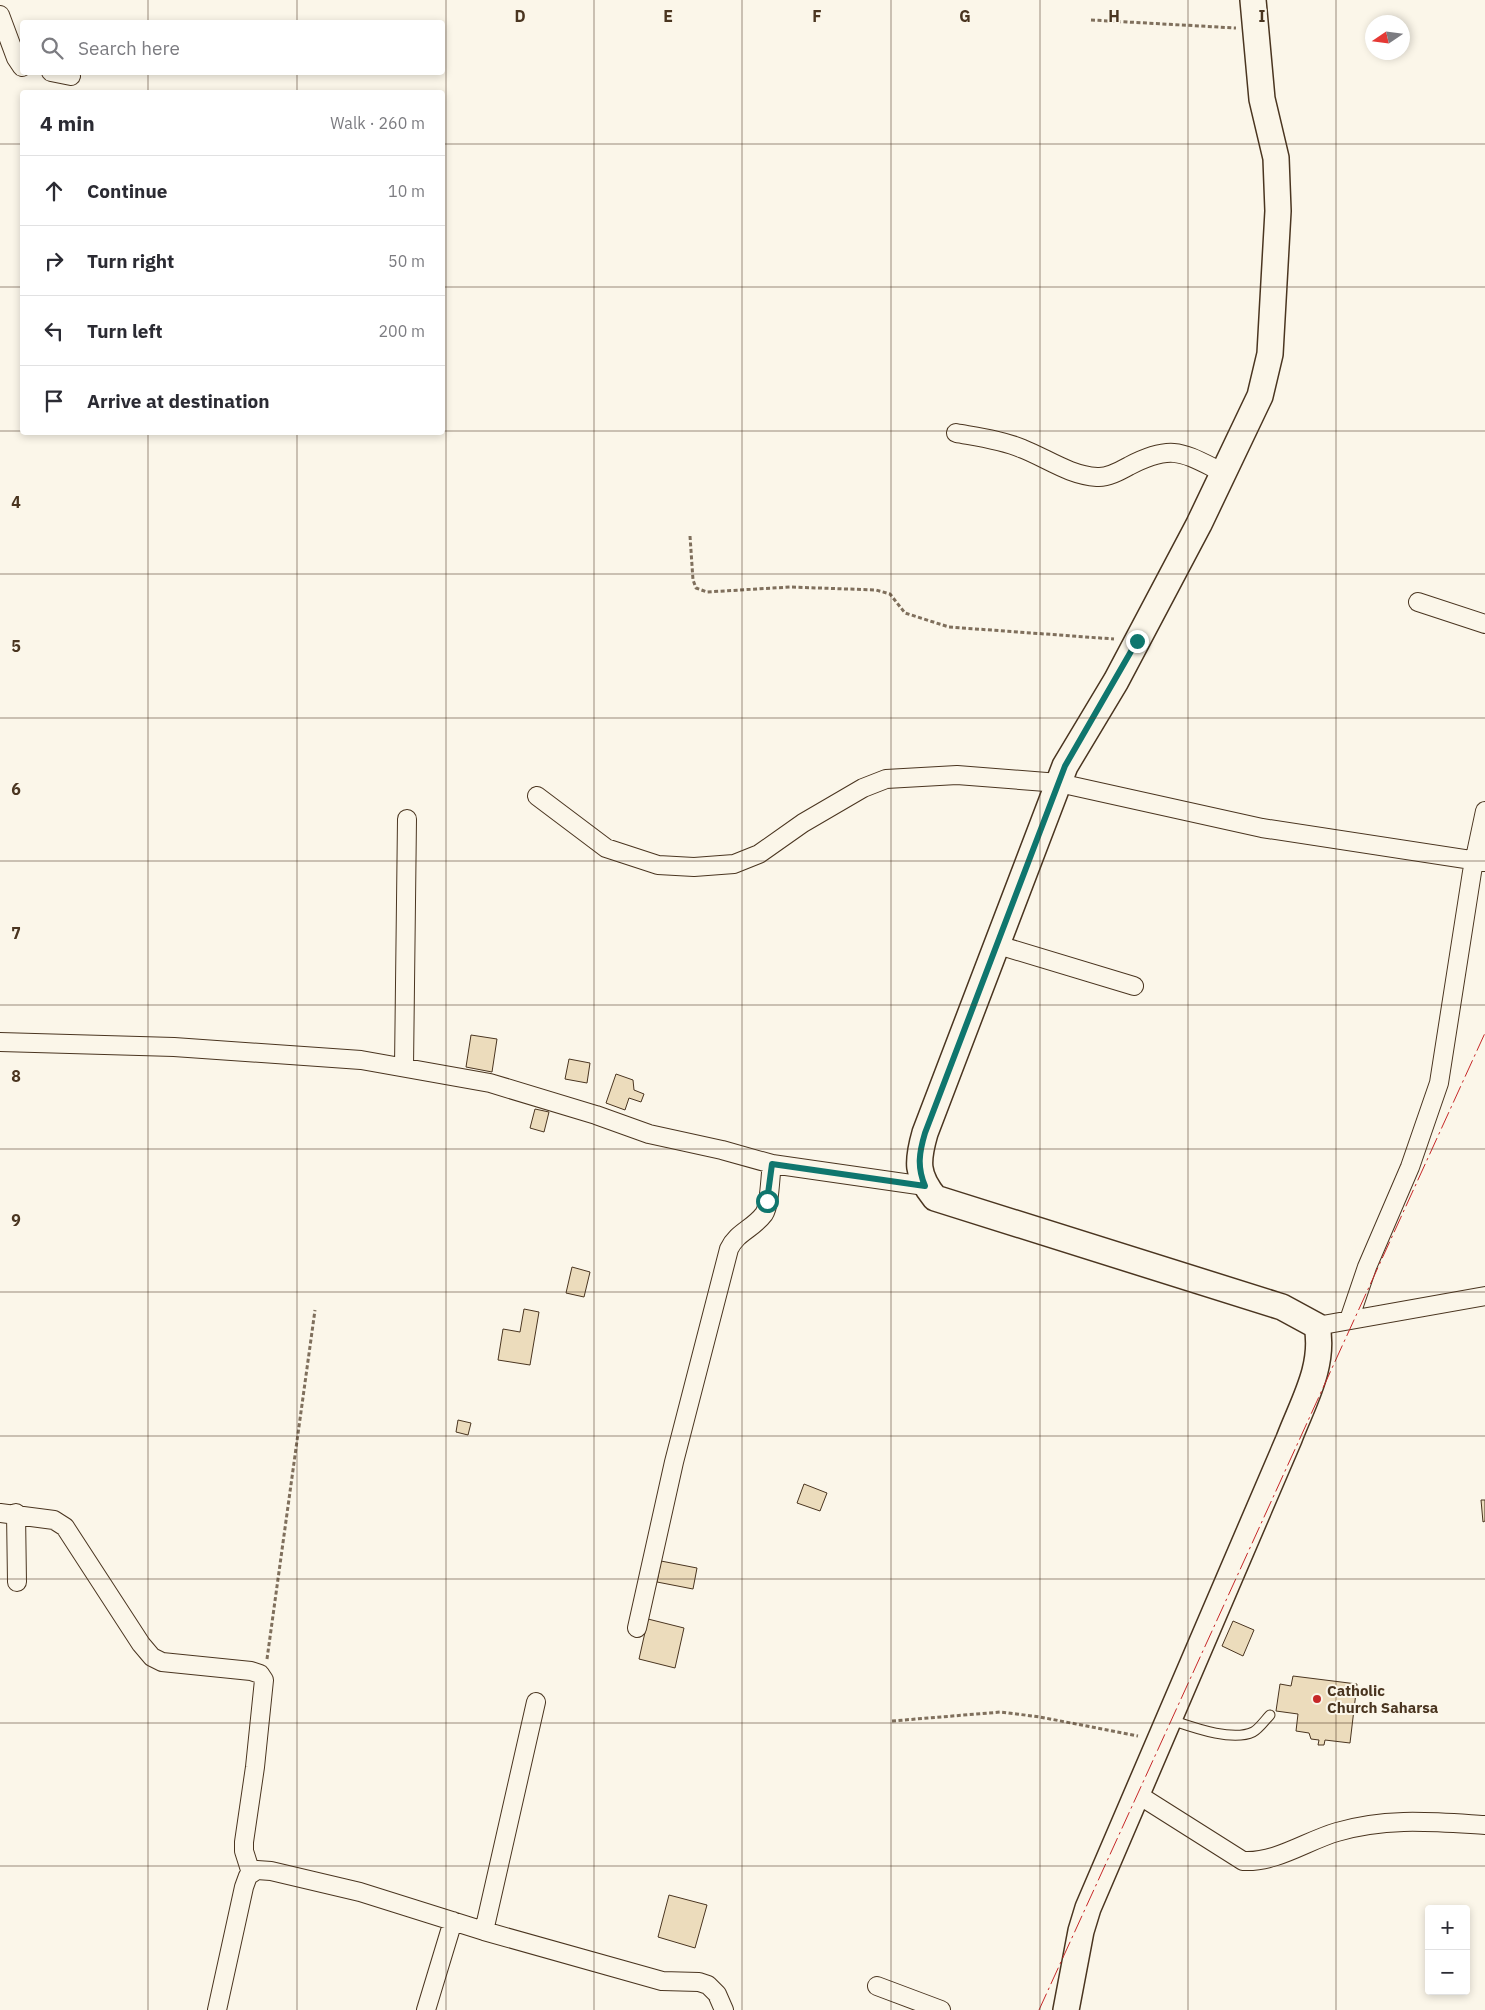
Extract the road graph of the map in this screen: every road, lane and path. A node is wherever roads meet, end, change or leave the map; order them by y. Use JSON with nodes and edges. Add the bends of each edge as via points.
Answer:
{"nodes":[{"id":1,"x":1253,"y":0,"type":"edge"},
{"id":2,"x":0,"y":15,"type":"edge"},
{"id":3,"x":1092,"y":20,"type":"dead end"},
{"id":4,"x":1254,"y":29,"type":"junction"},
{"id":5,"x":20,"y":64,"type":"edge"},
{"id":6,"x":66,"y":75,"type":"edge"},
{"id":7,"x":71,"y":76,"type":"dead end"},
{"id":8,"x":956,"y":433,"type":"dead end"},
{"id":9,"x":1224,"y":473,"type":"junction"},
{"id":10,"x":690,"y":536,"type":"dead end"},
{"id":11,"x":1418,"y":602,"type":"dead end"},
{"id":12,"x":1485,"y":624,"type":"edge"},
{"id":13,"x":1137,"y":641,"type":"junction"},
{"id":14,"x":1058,"y":783,"type":"junction"},
{"id":15,"x":537,"y":796,"type":"dead end"},
{"id":16,"x":1485,"y":811,"type":"edge"},
{"id":17,"x":407,"y":819,"type":"dead end"},
{"id":18,"x":1479,"y":862,"type":"edge"},
{"id":19,"x":998,"y":945,"type":"junction"},
{"id":20,"x":1134,"y":986,"type":"dead end"},
{"id":21,"x":0,"y":1042,"type":"edge"},
{"id":22,"x":404,"y":1067,"type":"junction"},
{"id":23,"x":772,"y":1164,"type":"junction"},
{"id":24,"x":925,"y":1186,"type":"junction"},
{"id":25,"x":1485,"y":1296,"type":"edge"},
{"id":26,"x":315,"y":1310,"type":"dead end"},
{"id":27,"x":1349,"y":1320,"type":"junction"},
{"id":28,"x":1317,"y":1326,"type":"junction"},
{"id":29,"x":8,"y":1513,"type":"edge"},
{"id":30,"x":17,"y":1582,"type":"dead end"},
{"id":31,"x":637,"y":1628,"type":"dead end"},
{"id":32,"x":264,"y":1680,"type":"junction"},
{"id":33,"x":536,"y":1702,"type":"dead end"},
{"id":34,"x":1270,"y":1715,"type":"dead end"},
{"id":35,"x":892,"y":1721,"type":"dead end"},
{"id":36,"x":1164,"y":1730,"type":"junction"},
{"id":37,"x":1137,"y":1794,"type":"junction"},
{"id":38,"x":1485,"y":1826,"type":"edge"},
{"id":39,"x":251,"y":1873,"type":"junction"},
{"id":40,"x":453,"y":1921,"type":"junction"},
{"id":41,"x":484,"y":1931,"type":"junction"},
{"id":42,"x":877,"y":1986,"type":"dead end"},
{"id":43,"x":217,"y":2010,"type":"edge"},
{"id":44,"x":426,"y":2010,"type":"edge"},
{"id":45,"x":724,"y":2010,"type":"edge"},
{"id":46,"x":941,"y":2010,"type":"edge"},
{"id":47,"x":1066,"y":2010,"type":"edge"}],
"edges":[{"from":1,"to":4,"type":"main road"},
{"from":2,"to":5,"type":"street"},
{"from":3,"to":4,"type":"path"},
{"from":4,"to":9,"type":"main road","via":[[1262,99],[1276,158],[1278,211],[1270,354],[1260,396]]},
{"from":6,"to":7,"type":"street"},
{"from":8,"to":9,"type":"street","via":[[1023,448],[1073,473],[1099,477],[1172,451]]},
{"from":9,"to":13,"type":"main road"},
{"from":10,"to":13,"type":"path","via":[[693,580],[696,588],[707,592],[790,587],[876,590],[890,594],[905,613],[949,627]]},
{"from":11,"to":12,"type":"street"},
{"from":13,"to":14,"type":"main road"},
{"from":14,"to":15,"type":"street","via":[[957,775],[886,779],[863,788],[803,823],[759,854],[734,864],[694,867],[658,864],[606,848]]},
{"from":14,"to":18,"type":"street","via":[[1262,828]]},
{"from":14,"to":19,"type":"main road"},
{"from":16,"to":18,"type":"street"},
{"from":17,"to":22,"type":"street"},
{"from":18,"to":27,"type":"street","via":[[1439,1083],[1410,1167],[1367,1267]]},
{"from":19,"to":20,"type":"street"},
{"from":19,"to":24,"type":"main road","via":[[918,1156]]},
{"from":21,"to":22,"type":"street","via":[[174,1047],[361,1060]]},
{"from":22,"to":23,"type":"street","via":[[490,1084],[649,1134]]},
{"from":23,"to":24,"type":"street"},
{"from":23,"to":31,"type":"street","via":[[765,1212],[739,1234],[728,1249],[674,1462]]},
{"from":24,"to":28,"type":"main road","via":[[935,1198],[1282,1307]]},
{"from":25,"to":27,"type":"street"},
{"from":26,"to":32,"type":"path"},
{"from":27,"to":28,"type":"street"},
{"from":28,"to":36,"type":"main road","via":[[1320,1343],[1318,1364]]},
{"from":29,"to":30,"type":"street"},
{"from":29,"to":32,"type":"street","via":[[54,1520],[65,1527],[152,1657],[162,1662],[251,1670]]},
{"from":32,"to":39,"type":"street","via":[[244,1842]]},
{"from":33,"to":41,"type":"street"},
{"from":34,"to":36,"type":"lane","via":[[1253,1732],[1228,1735],[1200,1729]]},
{"from":35,"to":36,"type":"path","via":[[1001,1712]]},
{"from":36,"to":37,"type":"main road"},
{"from":37,"to":38,"type":"street","via":[[1243,1861],[1272,1857],[1338,1832],[1370,1826],[1414,1820]]},
{"from":37,"to":47,"type":"main road","via":[[1080,1931]]},
{"from":39,"to":40,"type":"street","via":[[271,1871],[360,1892]]},
{"from":39,"to":43,"type":"street","via":[[244,1887]]},
{"from":40,"to":41,"type":"street"},
{"from":40,"to":44,"type":"street"},
{"from":41,"to":45,"type":"street","via":[[662,1980],[699,1982],[717,1994]]},
{"from":42,"to":46,"type":"street"}]}
